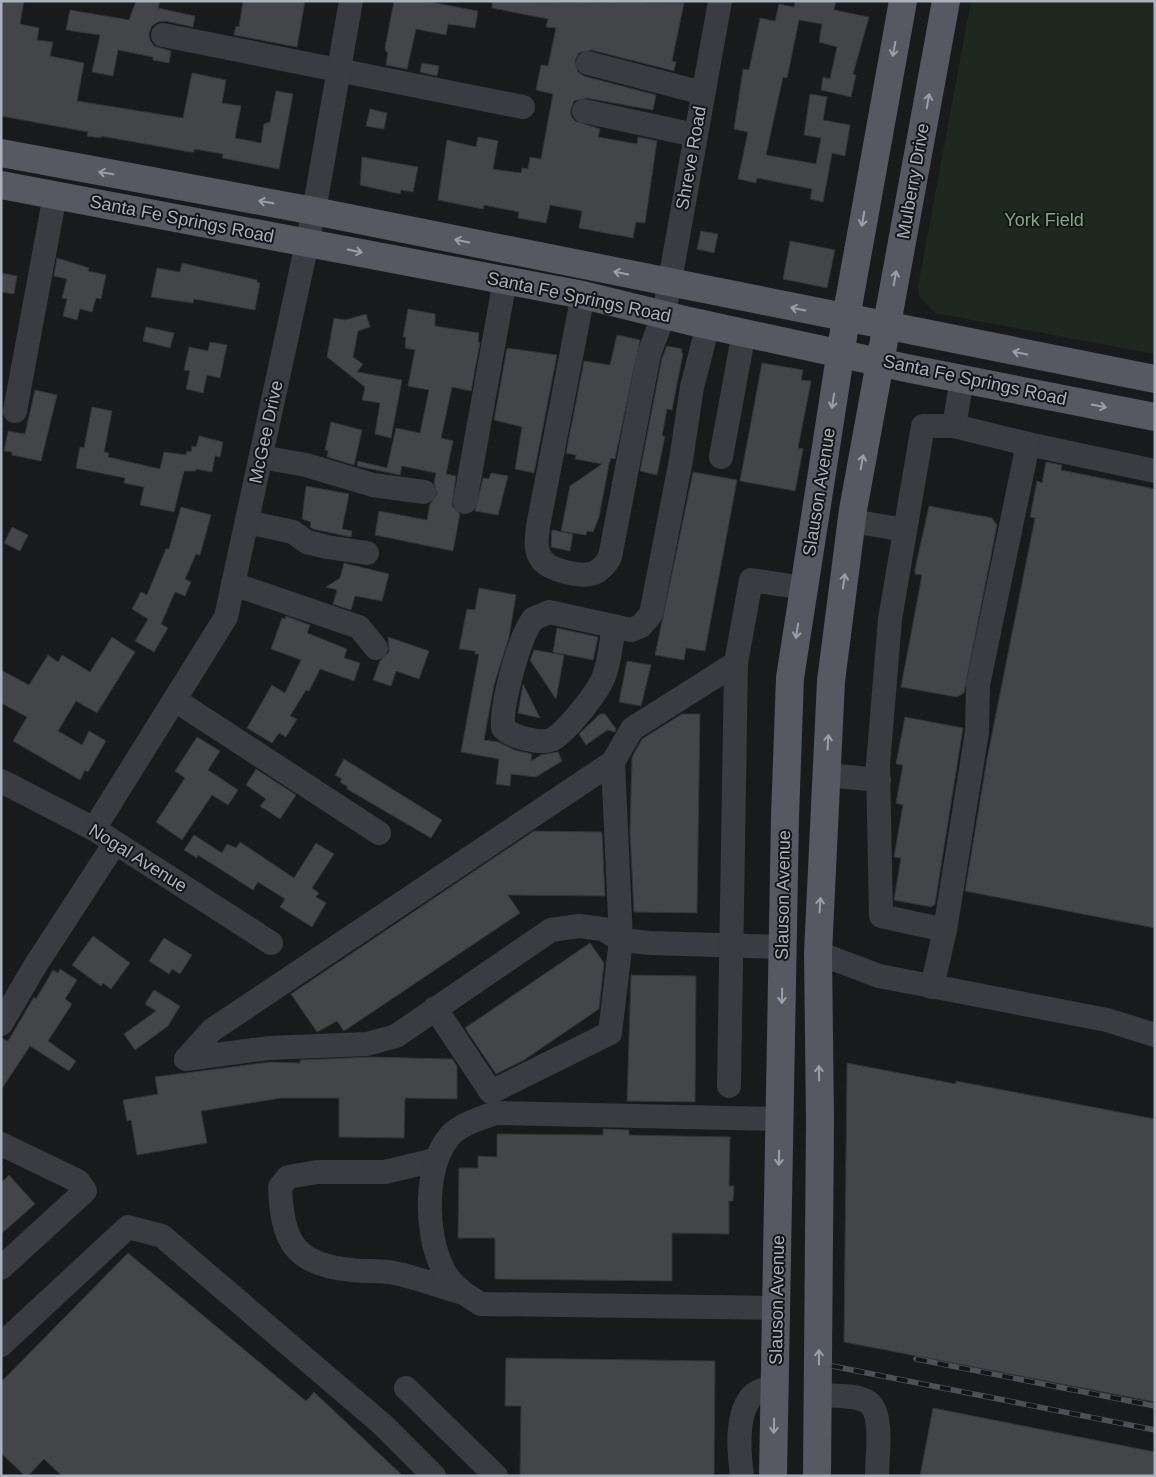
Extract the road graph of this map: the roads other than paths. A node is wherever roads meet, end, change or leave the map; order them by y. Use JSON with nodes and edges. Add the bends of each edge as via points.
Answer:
{"nodes":[{"id":1,"x":351,"y":1,"type":"edge"},
{"id":2,"x":720,"y":1,"type":"edge"},
{"id":3,"x":903,"y":1,"type":"edge"},
{"id":4,"x":946,"y":1,"type":"edge"},
{"id":5,"x":163,"y":35,"type":"dead end"},
{"id":6,"x":588,"y":63,"type":"dead end"},
{"id":7,"x":339,"y":70,"type":"junction"},
{"id":8,"x":703,"y":93,"type":"junction"},
{"id":9,"x":523,"y":107,"type":"dead end"},
{"id":10,"x":584,"y":111,"type":"dead end"},
{"id":11,"x":695,"y":135,"type":"junction"},
{"id":12,"x":1,"y":153,"type":"edge"},
{"id":13,"x":1,"y":185,"type":"edge"},
{"id":14,"x":55,"y":195,"type":"junction"},
{"id":15,"x":314,"y":211,"type":"junction"},
{"id":16,"x":307,"y":242,"type":"junction"},
{"id":17,"x":505,"y":280,"type":"junction"},
{"id":18,"x":669,"y":283,"type":"junction"},
{"id":19,"x":583,"y":295,"type":"junction"},
{"id":20,"x":664,"y":314,"type":"junction"},
{"id":21,"x":846,"y":318,"type":"junction"},
{"id":22,"x":708,"y":325,"type":"junction"},
{"id":23,"x":886,"y":326,"type":"junction"},
{"id":24,"x":744,"y":332,"type":"junction"},
{"id":25,"x":840,"y":353,"type":"junction"},
{"id":26,"x":880,"y":361,"type":"junction"},
{"id":27,"x":962,"y":379,"type":"junction"},
{"id":28,"x":1155,"y":380,"type":"edge"},
{"id":29,"x":15,"y":411,"type":"dead end"},
{"id":30,"x":1155,"y":417,"type":"edge"},
{"id":31,"x":954,"y":426,"type":"junction"},
{"id":32,"x":1028,"y":444,"type":"junction"},
{"id":33,"x":261,"y":457,"type":"junction"},
{"id":34,"x":721,"y":457,"type":"dead end"},
{"id":35,"x":1155,"y":471,"type":"edge"},
{"id":36,"x":424,"y":492,"type":"dead end"},
{"id":37,"x":465,"y":502,"type":"dead end"},
{"id":38,"x":852,"y":521,"type":"junction"},
{"id":39,"x":247,"y":522,"type":"junction"},
{"id":40,"x":905,"y":530,"type":"junction"},
{"id":41,"x":367,"y":553,"type":"dead end"},
{"id":42,"x":234,"y":584,"type":"junction"},
{"id":43,"x":804,"y":588,"type":"junction"},
{"id":44,"x":614,"y":626,"type":"junction"},
{"id":45,"x":376,"y":648,"type":"dead end"},
{"id":46,"x":736,"y":663,"type":"junction"},
{"id":47,"x":175,"y":700,"type":"junction"},
{"id":48,"x":613,"y":762,"type":"junction"},
{"id":49,"x":827,"y":775,"type":"junction"},
{"id":50,"x":879,"y":780,"type":"junction"},
{"id":51,"x":1,"y":781,"type":"edge"},
{"id":52,"x":94,"y":829,"type":"junction"},
{"id":53,"x":379,"y":834,"type":"dead end"},
{"id":54,"x":115,"y":843,"type":"junction"},
{"id":55,"x":945,"y":930,"type":"junction"},
{"id":56,"x":621,"y":940,"type":"junction"},
{"id":57,"x":271,"y":943,"type":"dead end"},
{"id":58,"x":731,"y":946,"type":"junction"},
{"id":59,"x":782,"y":947,"type":"junction"},
{"id":60,"x":818,"y":953,"type":"junction"},
{"id":61,"x":932,"y":987,"type":"junction"},
{"id":62,"x":435,"y":1008,"type":"junction"},
{"id":63,"x":1,"y":1024,"type":"edge"},
{"id":64,"x":1155,"y":1035,"type":"edge"},
{"id":65,"x":729,"y":1086,"type":"dead end"},
{"id":66,"x":780,"y":1119,"type":"junction"},
{"id":67,"x":820,"y":1122,"type":"junction"},
{"id":68,"x":1,"y":1144,"type":"edge"},
{"id":69,"x":435,"y":1160,"type":"junction"},
{"id":70,"x":1,"y":1268,"type":"edge"},
{"id":71,"x":460,"y":1292,"type":"junction"},
{"id":72,"x":776,"y":1308,"type":"junction"},
{"id":73,"x":1,"y":1345,"type":"edge"},
{"id":74,"x":775,"y":1386,"type":"junction"},
{"id":75,"x":406,"y":1388,"type":"dead end"},
{"id":76,"x":818,"y":1394,"type":"junction"},
{"id":77,"x":434,"y":1476,"type":"edge"},
{"id":78,"x":496,"y":1476,"type":"edge"},
{"id":79,"x":742,"y":1476,"type":"edge"},
{"id":80,"x":773,"y":1476,"type":"edge"},
{"id":81,"x":817,"y":1476,"type":"edge"},
{"id":82,"x":877,"y":1476,"type":"edge"}],
"edges":[{"from":1,"to":7,"type":"street","name":"McGee Drive"},
{"from":2,"to":8,"type":"street","name":"Shreve Road"},
{"from":3,"to":21,"type":"main road","one_way":true},
{"from":23,"to":4,"type":"main road","name":"Mulberry Drive","one_way":true},
{"from":5,"to":7,"type":"street"},
{"from":6,"to":8,"type":"street"},
{"from":7,"to":9,"type":"street"},
{"from":7,"to":15,"type":"street","name":"McGee Drive"},
{"from":8,"to":11,"type":"street","name":"Shreve Road"},
{"from":10,"to":11,"type":"street"},
{"from":11,"to":18,"type":"street","name":"Shreve Road"},
{"from":15,"to":12,"type":"main road","name":"Santa Fe Springs Road","one_way":true},
{"from":13,"to":14,"type":"main road","name":"Santa Fe Springs Road"},
{"from":14,"to":16,"type":"main road","name":"Santa Fe Springs Road"},
{"from":14,"to":29,"type":"street"},
{"from":15,"to":16,"type":"street","name":"McGee Drive"},
{"from":18,"to":15,"type":"main road","name":"Santa Fe Springs Road","one_way":true},
{"from":16,"to":17,"type":"main road","name":"Santa Fe Springs Road","one_way":true},
{"from":16,"to":33,"type":"street","name":"McGee Drive"},
{"from":17,"to":19,"type":"main road","name":"Santa Fe Springs Road"},
{"from":17,"to":37,"type":"street"},
{"from":18,"to":20,"type":"street","name":"Shreve Road"},
{"from":21,"to":18,"type":"main road","name":"Santa Fe Springs Road","one_way":true},
{"from":19,"to":20,"type":"main road","name":"Santa Fe Springs Road"},
{"from":19,"to":20,"type":"street","name":"Shreve Road","via":[[536,546],[548,566],[576,574],[592,574],[610,557],[649,354]]},
{"from":20,"to":22,"type":"main road","name":"Santa Fe Springs Road"},
{"from":21,"to":23,"type":"main road","name":"Santa Fe Springs Road"},
{"from":21,"to":25,"type":"main road","name":"Slauson Avenue"},
{"from":22,"to":24,"type":"main road","name":"Santa Fe Springs Road"},
{"from":22,"to":44,"type":"street","via":[[692,387],[651,614],[631,630]]},
{"from":23,"to":26,"type":"main road","name":"Mulberry Drive"},
{"from":28,"to":23,"type":"main road","name":"Santa Fe Springs Road","one_way":true},
{"from":24,"to":25,"type":"main road","name":"Santa Fe Springs Road"},
{"from":24,"to":34,"type":"street"},
{"from":25,"to":26,"type":"main road","name":"Santa Fe Springs Road"},
{"from":25,"to":43,"type":"main road","name":"Slauson Avenue","one_way":true},
{"from":26,"to":27,"type":"main road","name":"Santa Fe Springs Road"},
{"from":38,"to":26,"type":"main road","name":"Slauson Avenue","one_way":true},
{"from":27,"to":30,"type":"main road","name":"Santa Fe Springs Road","one_way":true},
{"from":27,"to":31,"type":"street"},
{"from":31,"to":32,"type":"street"},
{"from":31,"to":40,"type":"street","via":[[923,426]]},
{"from":32,"to":35,"type":"street"},
{"from":32,"to":55,"type":"street","via":[[978,685],[977,732]]},
{"from":33,"to":36,"type":"street","via":[[306,465],[373,486]]},
{"from":33,"to":39,"type":"street","name":"McGee Drive"},
{"from":38,"to":40,"type":"street"},
{"from":49,"to":38,"type":"main road","name":"Slauson Avenue","one_way":true,"via":[[831,681]]},
{"from":39,"to":41,"type":"street","via":[[293,532],[306,542]]},
{"from":39,"to":42,"type":"street","name":"McGee Drive"},
{"from":40,"to":50,"type":"street","via":[[890,619]]},
{"from":42,"to":45,"type":"street","via":[[359,627]]},
{"from":42,"to":47,"type":"street","name":"McGee Drive","via":[[226,617]]},
{"from":43,"to":46,"type":"street","via":[[751,580]]},
{"from":43,"to":59,"type":"main road","name":"Slauson Avenue","one_way":true,"via":[[790,678]]},
{"from":44,"to":44,"type":"street","via":[[549,612],[533,619],[519,647],[502,719],[507,733],[545,741],[559,734],[585,706],[604,677]]},
{"from":46,"to":48,"type":"street","via":[[632,729]]},
{"from":46,"to":58,"type":"street"},
{"from":47,"to":52,"type":"street","name":"McGee Drive"},
{"from":47,"to":53,"type":"street"},
{"from":48,"to":56,"type":"street"},
{"from":48,"to":62,"type":"street","via":[[212,1030],[186,1059],[269,1048],[366,1044],[396,1036]]},
{"from":49,"to":50,"type":"street"},
{"from":60,"to":49,"type":"main road","name":"Slauson Avenue","one_way":true},
{"from":50,"to":55,"type":"street","via":[[881,916]]},
{"from":51,"to":52,"type":"street","name":"Nogal Avenue"},
{"from":52,"to":54,"type":"street","name":"Nogal Avenue"},
{"from":54,"to":57,"type":"street","name":"Nogal Avenue"},
{"from":54,"to":63,"type":"street"},
{"from":55,"to":61,"type":"street"},
{"from":56,"to":58,"type":"street"},
{"from":56,"to":62,"type":"street","via":[[603,929],[579,926],[551,930]]},
{"from":56,"to":62,"type":"street","via":[[610,1033],[491,1092]]},
{"from":58,"to":59,"type":"street"},
{"from":58,"to":65,"type":"street"},
{"from":59,"to":60,"type":"main road"},
{"from":59,"to":66,"type":"main road","name":"Slauson Avenue","one_way":true},
{"from":60,"to":61,"type":"street","via":[[879,976]]},
{"from":67,"to":60,"type":"main road","name":"Slauson Avenue","one_way":true},
{"from":61,"to":64,"type":"street","via":[[1107,1020]]},
{"from":66,"to":67,"type":"main road"},
{"from":66,"to":69,"type":"street","via":[[496,1112],[450,1135]]},
{"from":66,"to":72,"type":"main road","name":"Slauson Avenue","one_way":true},
{"from":76,"to":67,"type":"main road","name":"Slauson Avenue","one_way":true},
{"from":68,"to":70,"type":"street","via":[[78,1181],[85,1191]]},
{"from":69,"to":71,"type":"street","via":[[430,1192],[434,1238],[443,1269]]},
{"from":69,"to":71,"type":"street","via":[[385,1172],[317,1172],[288,1177],[280,1187],[284,1225],[296,1251],[320,1264],[393,1273]]},
{"from":71,"to":72,"type":"street","via":[[481,1304]]},
{"from":72,"to":74,"type":"main road","name":"Slauson Avenue"},
{"from":73,"to":77,"type":"street","via":[[128,1227],[162,1236],[383,1426]]},
{"from":74,"to":79,"type":"street","via":[[754,1394],[746,1405],[741,1421]]},
{"from":74,"to":80,"type":"main road","name":"Slauson Avenue","one_way":true},
{"from":75,"to":78,"type":"street"},
{"from":76,"to":81,"type":"main road","name":"Slauson Avenue"},
{"from":76,"to":82,"type":"street","via":[[856,1398],[867,1401],[875,1409],[878,1420]]}]}
